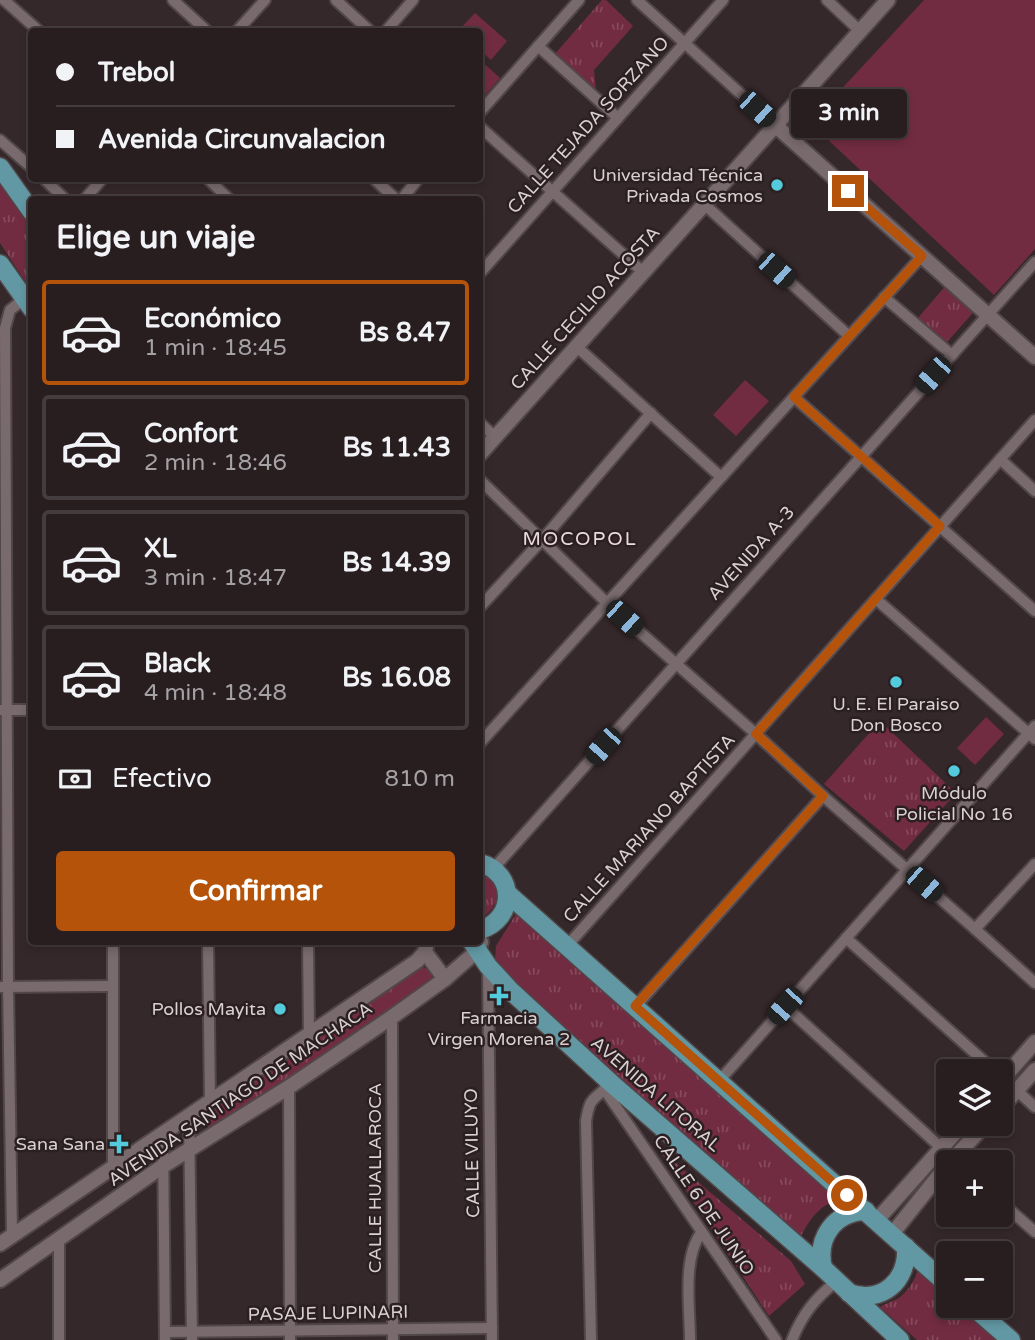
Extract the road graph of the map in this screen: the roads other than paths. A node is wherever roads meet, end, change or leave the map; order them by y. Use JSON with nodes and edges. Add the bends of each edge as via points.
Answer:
{"nodes":[{"id":1,"x":4,"y":0,"type":"edge"},
{"id":2,"x":173,"y":0,"type":"edge"},
{"id":3,"x":265,"y":0,"type":"edge"},
{"id":4,"x":336,"y":0,"type":"edge"},
{"id":5,"x":413,"y":0,"type":"edge"},
{"id":6,"x":579,"y":0,"type":"edge"},
{"id":7,"x":637,"y":0,"type":"edge"},
{"id":8,"x":723,"y":0,"type":"edge"},
{"id":9,"x":827,"y":0,"type":"edge"},
{"id":10,"x":888,"y":0,"type":"edge"},
{"id":11,"x":36,"y":28,"type":"edge"},
{"id":12,"x":204,"y":28,"type":"edge"},
{"id":13,"x":240,"y":28,"type":"edge"},
{"id":14,"x":367,"y":28,"type":"edge"},
{"id":15,"x":388,"y":28,"type":"edge"},
{"id":16,"x":860,"y":30,"type":"junction"},
{"id":17,"x":684,"y":44,"type":"junction"},
{"id":18,"x":538,"y":46,"type":"junction"},
{"id":19,"x":483,"y":108,"type":"edge"},
{"id":20,"x":618,"y":118,"type":"junction"},
{"id":21,"x":775,"y":125,"type":"junction"},
{"id":22,"x":483,"y":130,"type":"edge"},
{"id":23,"x":0,"y":140,"type":"edge"},
{"id":24,"x":28,"y":164,"type":"edge"},
{"id":25,"x":0,"y":167,"type":"edge"},
{"id":26,"x":47,"y":182,"type":"edge"},
{"id":27,"x":100,"y":182,"type":"edge"},
{"id":28,"x":211,"y":182,"type":"edge"},
{"id":29,"x":378,"y":182,"type":"edge"},
{"id":30,"x":415,"y":182,"type":"edge"},
{"id":31,"x":552,"y":192,"type":"junction"},
{"id":32,"x":62,"y":196,"type":"edge"},
{"id":33,"x":87,"y":196,"type":"edge"},
{"id":34,"x":226,"y":196,"type":"edge"},
{"id":35,"x":394,"y":196,"type":"edge"},
{"id":36,"x":403,"y":196,"type":"edge"},
{"id":37,"x":704,"y":204,"type":"junction"},
{"id":38,"x":28,"y":206,"type":"edge"},
{"id":39,"x":922,"y":256,"type":"junction"},
{"id":40,"x":1035,"y":262,"type":"edge"},
{"id":41,"x":0,"y":264,"type":"edge"},
{"id":42,"x":483,"y":271,"type":"edge"},
{"id":43,"x":643,"y":272,"type":"junction"},
{"id":44,"x":884,"y":297,"type":"junction"},
{"id":45,"x":28,"y":304,"type":"edge"},
{"id":46,"x":987,"y":315,"type":"junction"},
{"id":47,"x":849,"y":336,"type":"junction"},
{"id":48,"x":576,"y":346,"type":"junction"},
{"id":49,"x":952,"y":355,"type":"junction"},
{"id":50,"x":1035,"y":357,"type":"edge"},
{"id":51,"x":794,"y":397,"type":"junction"},
{"id":52,"x":651,"y":413,"type":"junction"},
{"id":53,"x":1035,"y":419,"type":"edge"},
{"id":54,"x":483,"y":427,"type":"edge"},
{"id":55,"x":495,"y":437,"type":"junction"},
{"id":56,"x":483,"y":451,"type":"edge"},
{"id":57,"x":861,"y":456,"type":"junction"},
{"id":58,"x":1000,"y":460,"type":"junction"},
{"id":59,"x":722,"y":477,"type":"junction"},
{"id":60,"x":483,"y":483,"type":"edge"},
{"id":61,"x":1035,"y":491,"type":"edge"},
{"id":62,"x":940,"y":526,"type":"junction"},
{"id":63,"x":542,"y":540,"type":"junction"},
{"id":64,"x":876,"y":599,"type":"junction"},
{"id":65,"x":607,"y":603,"type":"junction"},
{"id":66,"x":483,"y":604,"type":"edge"},
{"id":67,"x":1035,"y":611,"type":"edge"},
{"id":68,"x":676,"y":664,"type":"junction"},
{"id":69,"x":4,"y":710,"type":"edge"},
{"id":70,"x":28,"y":710,"type":"edge"},
{"id":71,"x":1033,"y":733,"type":"edge"},
{"id":72,"x":756,"y":734,"type":"junction"},
{"id":73,"x":483,"y":740,"type":"edge"},
{"id":74,"x":823,"y":796,"type":"junction"},
{"id":75,"x":483,"y":864,"type":"edge"},
{"id":76,"x":1035,"y":864,"type":"edge"},
{"id":77,"x":907,"y":870,"type":"junction"},
{"id":78,"x":506,"y":893,"type":"junction"},
{"id":79,"x":483,"y":928,"type":"edge"},
{"id":80,"x":975,"y":929,"type":"junction"},
{"id":81,"x":846,"y":938,"type":"junction"},
{"id":82,"x":113,"y":945,"type":"edge"},
{"id":83,"x":208,"y":945,"type":"edge"},
{"id":84,"x":308,"y":945,"type":"edge"},
{"id":85,"x":567,"y":946,"type":"junction"},
{"id":86,"x":426,"y":947,"type":"edge"},
{"id":87,"x":479,"y":953,"type":"edge"},
{"id":88,"x":445,"y":979,"type":"junction"},
{"id":89,"x":1035,"y":983,"type":"edge"},
{"id":90,"x":113,"y":986,"type":"junction"},
{"id":91,"x":4,"y":987,"type":"edge"},
{"id":92,"x":635,"y":1006,"type":"junction"},
{"id":93,"x":785,"y":1006,"type":"junction"},
{"id":94,"x":392,"y":1017,"type":"junction"},
{"id":95,"x":309,"y":1034,"type":"junction"},
{"id":96,"x":1035,"y":1042,"type":"edge"},
{"id":97,"x":980,"y":1059,"type":"edge"},
{"id":98,"x":1013,"y":1064,"type":"edge"},
{"id":99,"x":1035,"y":1070,"type":"edge"},
{"id":100,"x":719,"y":1081,"type":"junction"},
{"id":101,"x":607,"y":1086,"type":"junction"},
{"id":102,"x":289,"y":1087,"type":"junction"},
{"id":103,"x":1013,"y":1088,"type":"edge"},
{"id":104,"x":1017,"y":1091,"type":"junction"},
{"id":105,"x":1013,"y":1095,"type":"edge"},
{"id":106,"x":210,"y":1101,"type":"junction"},
{"id":107,"x":1035,"y":1107,"type":"edge"},
{"id":108,"x":189,"y":1116,"type":"junction"},
{"id":109,"x":163,"y":1134,"type":"junction"},
{"id":110,"x":974,"y":1136,"type":"edge"},
{"id":111,"x":940,"y":1150,"type":"edge"},
{"id":112,"x":959,"y":1150,"type":"edge"},
{"id":113,"x":189,"y":1151,"type":"junction"},
{"id":114,"x":163,"y":1166,"type":"junction"},
{"id":115,"x":113,"y":1168,"type":"junction"},
{"id":116,"x":936,"y":1169,"type":"edge"},
{"id":117,"x":936,"y":1177,"type":"edge"},
{"id":118,"x":1013,"y":1213,"type":"edge"},
{"id":119,"x":871,"y":1215,"type":"junction"},
{"id":120,"x":701,"y":1233,"type":"junction"},
{"id":121,"x":1035,"y":1233,"type":"edge"},
{"id":122,"x":12,"y":1234,"type":"junction"},
{"id":123,"x":892,"y":1234,"type":"junction"},
{"id":124,"x":59,"y":1240,"type":"junction"},
{"id":125,"x":0,"y":1244,"type":"edge"},
{"id":126,"x":906,"y":1247,"type":"junction"},
{"id":127,"x":823,"y":1268,"type":"junction"},
{"id":128,"x":936,"y":1274,"type":"edge"},
{"id":129,"x":0,"y":1280,"type":"edge"},
{"id":130,"x":843,"y":1287,"type":"junction"},
{"id":131,"x":986,"y":1318,"type":"edge"},
{"id":132,"x":492,"y":1328,"type":"junction"},
{"id":133,"x":290,"y":1335,"type":"edge"},
{"id":134,"x":393,"y":1335,"type":"edge"},
{"id":135,"x":165,"y":1336,"type":"edge"},
{"id":136,"x":192,"y":1336,"type":"edge"},
{"id":137,"x":59,"y":1340,"type":"edge"},
{"id":138,"x":492,"y":1340,"type":"edge"},
{"id":139,"x":591,"y":1340,"type":"edge"},
{"id":140,"x":690,"y":1340,"type":"edge"},
{"id":141,"x":776,"y":1340,"type":"edge"},
{"id":142,"x":792,"y":1340,"type":"edge"},
{"id":143,"x":900,"y":1340,"type":"edge"},
{"id":144,"x":1011,"y":1340,"type":"edge"}],
"edges":[{"from":1,"to":11,"type":"street"},
{"from":2,"to":12,"type":"street"},
{"from":3,"to":13,"type":"street"},
{"from":4,"to":14,"type":"street"},
{"from":5,"to":15,"type":"street"},
{"from":6,"to":18,"type":"street"},
{"from":7,"to":17,"type":"street"},
{"from":8,"to":17,"type":"street","name":"CALLE TEJADA SORZANO"},
{"from":9,"to":16,"type":"street"},
{"from":10,"to":16,"type":"street","name":"CALLE CECILIO ACOSTA"},
{"from":16,"to":21,"type":"street","name":"CALLE CECILIO ACOSTA"},
{"from":17,"to":20,"type":"street","name":"CALLE TEJADA SORZANO"},
{"from":17,"to":21,"type":"street"},
{"from":18,"to":19,"type":"street"},
{"from":18,"to":20,"type":"street"},
{"from":20,"to":31,"type":"street","name":"CALLE TEJADA SORZANO"},
{"from":21,"to":37,"type":"street","name":"CALLE CECILIO ACOSTA"},
{"from":21,"to":39,"type":"street"},
{"from":22,"to":31,"type":"street"},
{"from":23,"to":24,"type":"street"},
{"from":25,"to":38,"type":"main road"},
{"from":26,"to":32,"type":"street"},
{"from":27,"to":33,"type":"street"},
{"from":28,"to":34,"type":"street"},
{"from":29,"to":35,"type":"street"},
{"from":30,"to":36,"type":"street"},
{"from":31,"to":42,"type":"street","name":"CALLE TEJADA SORZANO"},
{"from":31,"to":43,"type":"street"},
{"from":37,"to":43,"type":"street","name":"CALLE CECILIO ACOSTA"},
{"from":37,"to":47,"type":"street"},
{"from":39,"to":44,"type":"street"},
{"from":39,"to":46,"type":"street"},
{"from":40,"to":46,"type":"street","name":"AVENIDA A-3"},
{"from":41,"to":45,"type":"main road"},
{"from":43,"to":48,"type":"street","name":"CALLE CECILIO ACOSTA"},
{"from":44,"to":47,"type":"street"},
{"from":44,"to":49,"type":"street"},
{"from":45,"to":69,"type":"street","via":[[10,310],[5,328]]},
{"from":46,"to":49,"type":"street","name":"AVENIDA A-3"},
{"from":46,"to":50,"type":"street"},
{"from":47,"to":51,"type":"street"},
{"from":48,"to":52,"type":"street"},
{"from":48,"to":55,"type":"street","name":"CALLE CECILIO ACOSTA"},
{"from":49,"to":57,"type":"street","name":"AVENIDA A-3"},
{"from":51,"to":57,"type":"street"},
{"from":51,"to":59,"type":"street"},
{"from":52,"to":59,"type":"street"},
{"from":52,"to":63,"type":"street"},
{"from":53,"to":58,"type":"street","name":"CALLE MARIANO BAPTISTA"},
{"from":54,"to":55,"type":"street"},
{"from":55,"to":56,"type":"street","name":"CALLE CECILIO ACOSTA"},
{"from":57,"to":62,"type":"street"},
{"from":57,"to":68,"type":"street","name":"AVENIDA A-3"},
{"from":58,"to":61,"type":"street"},
{"from":58,"to":62,"type":"street","name":"CALLE MARIANO BAPTISTA"},
{"from":59,"to":65,"type":"street"},
{"from":60,"to":63,"type":"street"},
{"from":62,"to":64,"type":"street","name":"CALLE MARIANO BAPTISTA"},
{"from":62,"to":67,"type":"street"},
{"from":63,"to":65,"type":"street"},
{"from":63,"to":66,"type":"street"},
{"from":64,"to":71,"type":"street"},
{"from":64,"to":72,"type":"street","name":"CALLE MARIANO BAPTISTA"},
{"from":65,"to":68,"type":"street"},
{"from":65,"to":73,"type":"street"},
{"from":68,"to":72,"type":"street"},
{"from":68,"to":75,"type":"street","name":"AVENIDA A-3"},
{"from":69,"to":70,"type":"street"},
{"from":69,"to":91,"type":"street"},
{"from":71,"to":77,"type":"street"},
{"from":72,"to":74,"type":"street"},
{"from":72,"to":85,"type":"street","name":"CALLE MARIANO BAPTISTA"},
{"from":74,"to":77,"type":"street"},
{"from":74,"to":92,"type":"street"},
{"from":75,"to":78,"type":"main road","via":[[502,879]]},
{"from":76,"to":80,"type":"street"},
{"from":77,"to":80,"type":"street"},
{"from":77,"to":81,"type":"street"},
{"from":78,"to":79,"type":"main road","via":[[503,911]]},
{"from":78,"to":85,"type":"main road"},
{"from":80,"to":89,"type":"street"},
{"from":81,"to":93,"type":"street"},
{"from":81,"to":97,"type":"street"},
{"from":82,"to":90,"type":"street"},
{"from":83,"to":106,"type":"street"},
{"from":84,"to":95,"type":"street"},
{"from":85,"to":92,"type":"main road"},
{"from":86,"to":88,"type":"street"},
{"from":86,"to":95,"type":"street","name":"AVENIDA SANTIAGO DE MACHACA","via":[[417,961]]},
{"from":87,"to":88,"type":"street","name":"AVENIDA SANTIAGO DE MACHACA"},
{"from":87,"to":101,"type":"main road","name":"AVENIDA LITORAL"},
{"from":87,"to":132,"type":"street","name":"CALLE VILUYO"},
{"from":88,"to":94,"type":"street","name":"AVENIDA SANTIAGO DE MACHACA"},
{"from":90,"to":91,"type":"street"},
{"from":90,"to":115,"type":"street"},
{"from":91,"to":122,"type":"street"},
{"from":92,"to":100,"type":"main road"},
{"from":93,"to":100,"type":"street"},
{"from":93,"to":111,"type":"street"},
{"from":94,"to":102,"type":"street","name":"AVENIDA SANTIAGO DE MACHACA"},
{"from":94,"to":134,"type":"street","name":"CALLE HUALLAROCA"},
{"from":95,"to":106,"type":"street","name":"AVENIDA SANTIAGO DE MACHACA"},
{"from":96,"to":98,"type":"street"},
{"from":99,"to":104,"type":"street"},
{"from":100,"to":119,"type":"main road"},
{"from":101,"to":120,"type":"street","name":"CALLE 6 DE JUNIO"},
{"from":101,"to":127,"type":"main road","name":"AVENIDA LITORAL"},
{"from":101,"to":139,"type":"street","via":[[588,1106],[586,1121]]},
{"from":102,"to":113,"type":"street","name":"AVENIDA SANTIAGO DE MACHACA"},
{"from":102,"to":133,"type":"street"},
{"from":103,"to":104,"type":"street"},
{"from":104,"to":105,"type":"street"},
{"from":104,"to":107,"type":"street"},
{"from":106,"to":108,"type":"street","name":"AVENIDA SANTIAGO DE MACHACA"},
{"from":108,"to":109,"type":"street","name":"AVENIDA SANTIAGO DE MACHACA"},
{"from":108,"to":113,"type":"street"},
{"from":109,"to":114,"type":"street"},
{"from":109,"to":115,"type":"street","name":"AVENIDA SANTIAGO DE MACHACA"},
{"from":110,"to":112,"type":"street"},
{"from":113,"to":114,"type":"street","name":"AVENIDA SANTIAGO DE MACHACA"},
{"from":113,"to":136,"type":"street"},
{"from":114,"to":124,"type":"street","name":"AVENIDA SANTIAGO DE MACHACA"},
{"from":114,"to":135,"type":"street"},
{"from":115,"to":122,"type":"street","name":"AVENIDA SANTIAGO DE MACHACA"},
{"from":116,"to":119,"type":"street"},
{"from":117,"to":123,"type":"street"},
{"from":118,"to":121,"type":"street"},
{"from":119,"to":123,"type":"main road"},
{"from":119,"to":127,"type":"main road","via":[[848,1214],[830,1228],[822,1244]]},
{"from":120,"to":140,"type":"street","via":[[690,1256]]},
{"from":120,"to":141,"type":"street","name":"CALLE 6 DE JUNIO"},
{"from":122,"to":125,"type":"street","name":"AVENIDA SANTIAGO DE MACHACA"},
{"from":123,"to":126,"type":"main road"},
{"from":124,"to":129,"type":"street","name":"AVENIDA SANTIAGO DE MACHACA"},
{"from":124,"to":137,"type":"street"},
{"from":126,"to":128,"type":"main road"},
{"from":126,"to":130,"type":"main road","via":[[902,1274],[881,1293],[858,1296]]},
{"from":127,"to":130,"type":"main road"},
{"from":130,"to":142,"type":"street","via":[[822,1293],[799,1322]]},
{"from":130,"to":143,"type":"main road"},
{"from":131,"to":144,"type":"main road"},
{"from":132,"to":134,"type":"street","name":"PASAJE LUPINARI"},
{"from":132,"to":138,"type":"street","name":"CALLE VILUYO"},
{"from":133,"to":134,"type":"street","name":"PASAJE LUPINARI"},
{"from":133,"to":136,"type":"street","name":"PASAJE LUPINARI"},
{"from":135,"to":136,"type":"street","name":"PASAJE LUPINARI"}]}
